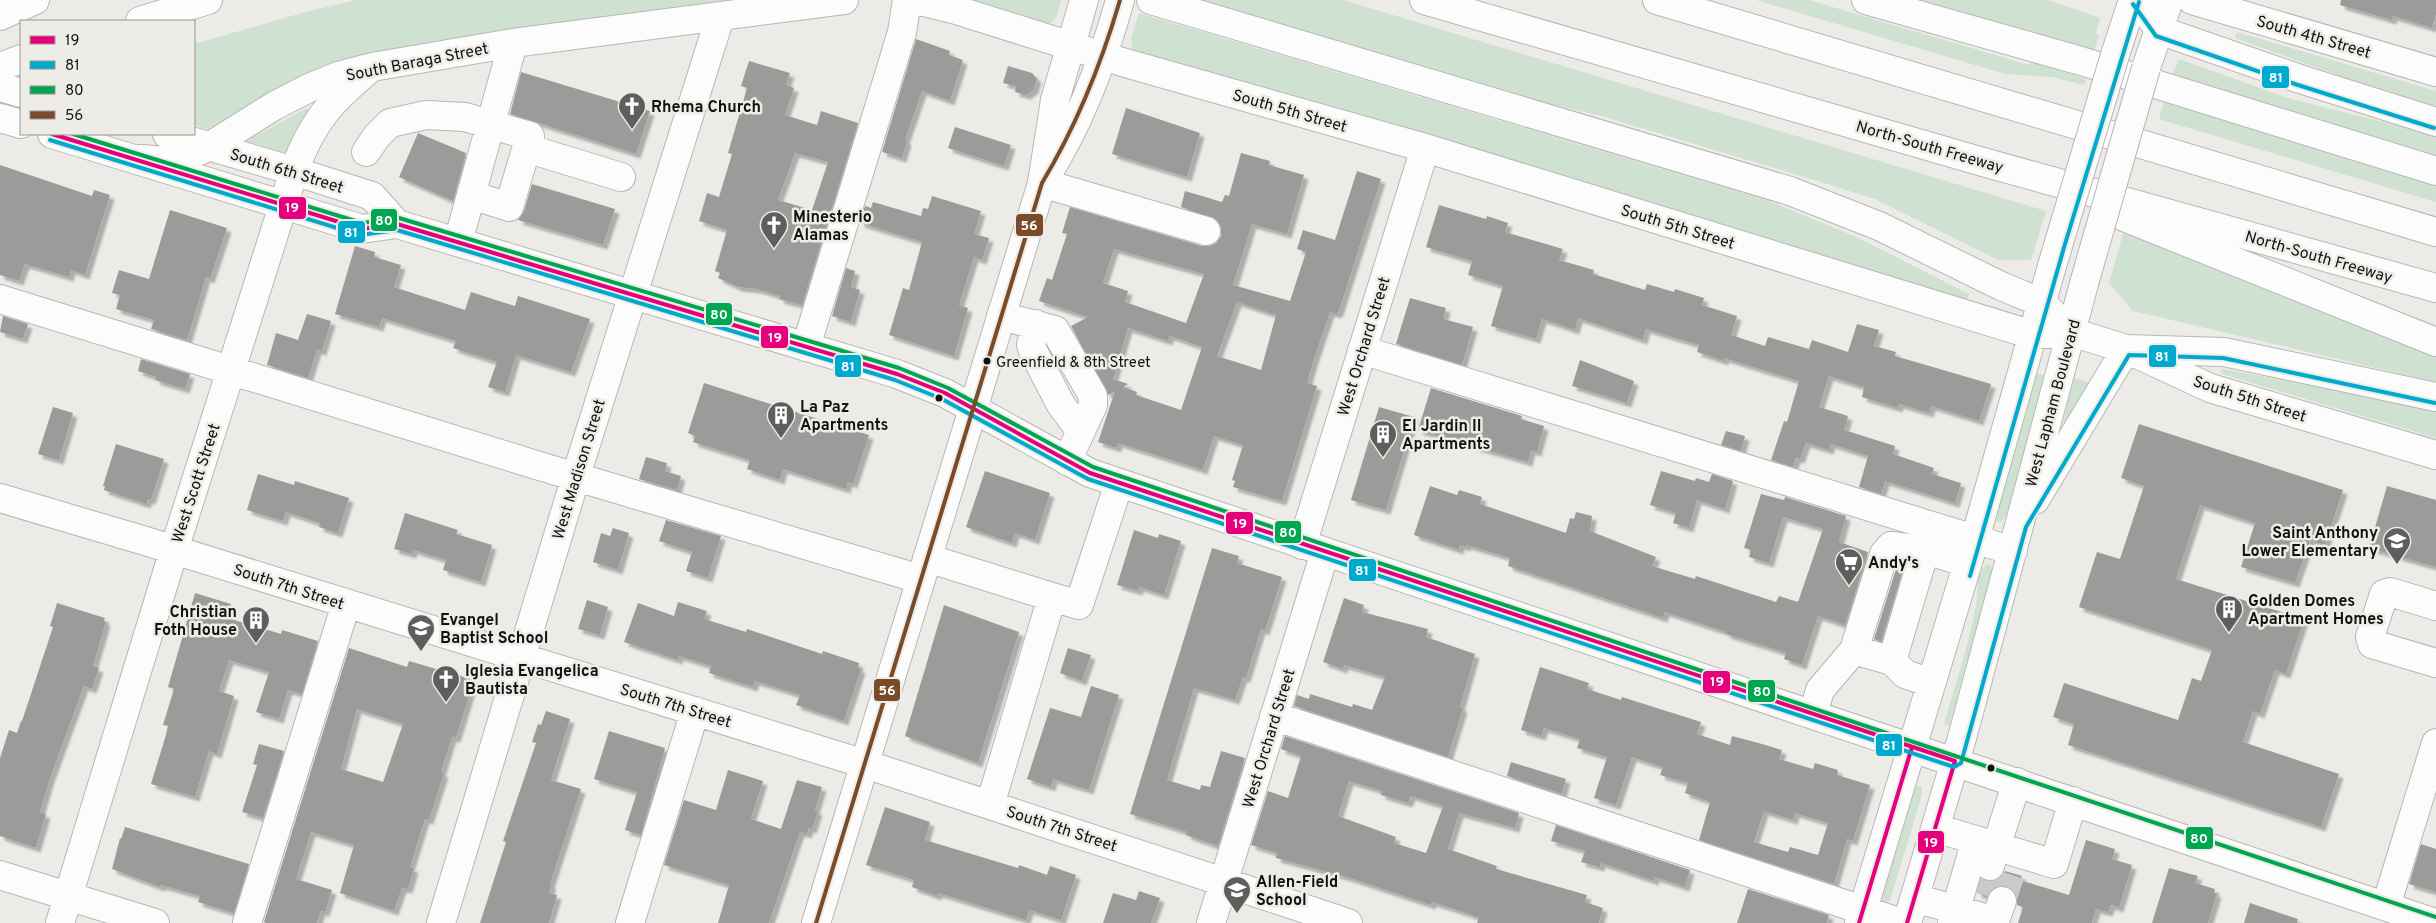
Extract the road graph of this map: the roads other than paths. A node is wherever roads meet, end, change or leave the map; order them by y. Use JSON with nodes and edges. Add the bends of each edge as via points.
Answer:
{"nodes":[{"id":1,"x":17,"y":0,"type":"edge"},
{"id":2,"x":35,"y":0,"type":"edge"},
{"id":3,"x":208,"y":0,"type":"edge"},
{"id":4,"x":844,"y":0,"type":"edge"},
{"id":5,"x":907,"y":0,"type":"edge"},
{"id":6,"x":916,"y":0,"type":"edge"},
{"id":7,"x":1150,"y":0,"type":"edge"},
{"id":8,"x":1424,"y":0,"type":"edge"},
{"id":9,"x":1657,"y":0,"type":"edge"},
{"id":10,"x":1866,"y":0,"type":"edge"},
{"id":11,"x":2133,"y":0,"type":"edge"},
{"id":12,"x":2138,"y":0,"type":"edge"},
{"id":13,"x":2169,"y":0,"type":"edge"},
{"id":14,"x":2192,"y":0,"type":"edge"},
{"id":15,"x":1083,"y":5,"type":"edge"},
{"id":16,"x":0,"y":6,"type":"edge"},
{"id":17,"x":1117,"y":9,"type":"edge"},
{"id":18,"x":0,"y":16,"type":"edge"},
{"id":19,"x":720,"y":17,"type":"junction"},
{"id":20,"x":143,"y":20,"type":"edge"},
{"id":21,"x":2159,"y":30,"type":"junction"},
{"id":22,"x":513,"y":43,"type":"junction"},
{"id":23,"x":1070,"y":46,"type":"junction"},
{"id":24,"x":1102,"y":56,"type":"junction"},
{"id":25,"x":372,"y":67,"type":"junction"},
{"id":26,"x":2436,"y":72,"type":"edge"},
{"id":27,"x":0,"y":87,"type":"edge"},
{"id":28,"x":20,"y":93,"type":"edge"},
{"id":29,"x":0,"y":118,"type":"edge"},
{"id":30,"x":2436,"y":122,"type":"edge"},
{"id":31,"x":20,"y":124,"type":"edge"},
{"id":32,"x":491,"y":124,"type":"junction"},
{"id":33,"x":55,"y":135,"type":"edge"},
{"id":34,"x":171,"y":135,"type":"edge"},
{"id":35,"x":210,"y":146,"type":"junction"},
{"id":36,"x":526,"y":148,"type":"junction"},
{"id":37,"x":1425,"y":148,"type":"junction"},
{"id":38,"x":366,"y":152,"type":"dead end"},
{"id":39,"x":134,"y":159,"type":"junction"},
{"id":40,"x":1983,"y":162,"type":"junction"},
{"id":41,"x":294,"y":171,"type":"junction"},
{"id":42,"x":2436,"y":171,"type":"edge"},
{"id":43,"x":621,"y":177,"type":"dead end"},
{"id":44,"x":1042,"y":183,"type":"junction"},
{"id":45,"x":471,"y":195,"type":"junction"},
{"id":46,"x":283,"y":204,"type":"junction"},
{"id":47,"x":397,"y":224,"type":"junction"},
{"id":48,"x":1206,"y":232,"type":"dead end"},
{"id":49,"x":2436,"y":232,"type":"edge"},
{"id":50,"x":458,"y":242,"type":"junction"},
{"id":51,"x":2436,"y":288,"type":"edge"},
{"id":52,"x":632,"y":294,"type":"junction"},
{"id":53,"x":0,"y":299,"type":"edge"},
{"id":54,"x":2042,"y":303,"type":"junction"},
{"id":55,"x":1001,"y":316,"type":"junction"},
{"id":56,"x":2071,"y":332,"type":"junction"},
{"id":57,"x":2033,"y":335,"type":"junction"},
{"id":58,"x":2436,"y":342,"type":"edge"},
{"id":59,"x":806,"y":347,"type":"junction"},
{"id":60,"x":2126,"y":349,"type":"junction"},
{"id":61,"x":1362,"y":350,"type":"junction"},
{"id":62,"x":231,"y":370,"type":"junction"},
{"id":63,"x":2436,"y":397,"type":"edge"},
{"id":64,"x":973,"y":408,"type":"junction"},
{"id":65,"x":2436,"y":455,"type":"edge"},
{"id":66,"x":1067,"y":461,"type":"junction"},
{"id":67,"x":576,"y":476,"type":"junction"},
{"id":68,"x":1119,"y":483,"type":"junction"},
{"id":69,"x":0,"y":498,"type":"edge"},
{"id":70,"x":2016,"y":538,"type":"junction"},
{"id":71,"x":1313,"y":549,"type":"junction"},
{"id":72,"x":174,"y":550,"type":"junction"},
{"id":73,"x":1925,"y":550,"type":"junction"},
{"id":74,"x":1971,"y":551,"type":"junction"},
{"id":75,"x":924,"y":568,"type":"junction"},
{"id":76,"x":1052,"y":597,"type":"junction"},
{"id":77,"x":346,"y":604,"type":"junction"},
{"id":78,"x":2436,"y":606,"type":"edge"},
{"id":79,"x":1854,"y":650,"type":"junction"},
{"id":80,"x":521,"y":656,"type":"junction"},
{"id":81,"x":1892,"y":661,"type":"junction"},
{"id":82,"x":2436,"y":663,"type":"edge"},
{"id":83,"x":1931,"y":683,"type":"junction"},
{"id":84,"x":695,"y":711,"type":"junction"},
{"id":85,"x":1812,"y":714,"type":"junction"},
{"id":86,"x":1274,"y":716,"type":"junction"},
{"id":87,"x":2436,"y":743,"type":"edge"},
{"id":88,"x":1912,"y":747,"type":"junction"},
{"id":89,"x":1955,"y":761,"type":"junction"},
{"id":90,"x":864,"y":764,"type":"junction"},
{"id":91,"x":2017,"y":782,"type":"junction"},
{"id":92,"x":2073,"y":801,"type":"junction"},
{"id":93,"x":2427,"y":803,"type":"edge"},
{"id":94,"x":990,"y":805,"type":"junction"},
{"id":95,"x":1936,"y":828,"type":"junction"},
{"id":96,"x":1998,"y":856,"type":"junction"},
{"id":97,"x":0,"y":875,"type":"edge"},
{"id":98,"x":1224,"y":882,"type":"junction"},
{"id":99,"x":68,"y":896,"type":"junction"},
{"id":100,"x":2386,"y":906,"type":"junction"},
{"id":101,"x":1973,"y":909,"type":"edge"},
{"id":102,"x":1911,"y":910,"type":"edge"},
{"id":103,"x":1861,"y":916,"type":"edge"},
{"id":104,"x":60,"y":923,"type":"edge"},
{"id":105,"x":155,"y":923,"type":"edge"},
{"id":106,"x":247,"y":923,"type":"edge"},
{"id":107,"x":441,"y":923,"type":"edge"},
{"id":108,"x":630,"y":923,"type":"edge"},
{"id":109,"x":816,"y":923,"type":"edge"},
{"id":110,"x":1211,"y":923,"type":"edge"},
{"id":111,"x":1348,"y":923,"type":"edge"},
{"id":112,"x":1902,"y":923,"type":"edge"},
{"id":113,"x":2435,"y":923,"type":"edge"}],
"edges":[{"from":1,"to":16,"type":"main road"},
{"from":2,"to":18,"type":"main road"},
{"from":3,"to":20,"type":"main road"},
{"from":4,"to":19,"type":"main road"},
{"from":5,"to":59,"type":"main road","via":[[902,32]]},
{"from":6,"to":23,"type":"main road","name":"South 5th Street"},
{"from":7,"to":54,"type":"main road","via":[[1790,191],[1879,226]]},
{"from":8,"to":40,"type":"main road","name":"North-South Freeway"},
{"from":9,"to":49,"type":"main road"},
{"from":10,"to":42,"type":"main road","via":[[2081,61]]},
{"from":11,"to":54,"type":"main road","bridge":true},
{"from":12,"to":21,"type":"main road"},
{"from":13,"to":21,"type":"main road","name":"West Lapham Boulevard"},
{"from":14,"to":26,"type":"main road","name":"South 4th Street"},
{"from":15,"to":23,"type":"main road"},
{"from":17,"to":24,"type":"main road"},
{"from":19,"to":22,"type":"main road","name":"South Baraga Street"},
{"from":19,"to":52,"type":"main road","name":"West Madison Street"},
{"from":21,"to":30,"type":"main road"},
{"from":21,"to":56,"type":"main road","name":"West Lapham Boulevard","bridge":true},
{"from":22,"to":25,"type":"main road","name":"South Baraga Street"},
{"from":22,"to":32,"type":"main road"},
{"from":23,"to":24,"type":"main road","name":"South 5th Street"},
{"from":23,"to":44,"type":"main road","via":[[1054,100]]},
{"from":24,"to":37,"type":"main road","name":"South 5th Street"},
{"from":24,"to":44,"type":"main road","via":[[1061,153]]},
{"from":25,"to":35,"type":"main road","name":"South Baraga Street","via":[[338,76],[300,93]]},
{"from":25,"to":41,"type":"main road","name":"West Scott Street","via":[[337,96],[318,120]]},
{"from":27,"to":28,"type":"main road"},
{"from":29,"to":31,"type":"main road"},
{"from":32,"to":36,"type":"main road","via":[[530,136]]},
{"from":32,"to":38,"type":"main road","via":[[465,116],[426,115],[390,123]]},
{"from":32,"to":45,"type":"main road"},
{"from":33,"to":39,"type":"main road","name":"South 6th Street"},
{"from":34,"to":35,"type":"main road","name":"South 6th Street"},
{"from":35,"to":39,"type":"main road","name":"South Baraga Street","via":[[168,161]]},
{"from":35,"to":41,"type":"main road","name":"South 6th Street"},
{"from":36,"to":43,"type":"main road"},
{"from":36,"to":45,"type":"main road","via":[[509,207]]},
{"from":37,"to":57,"type":"main road","name":"South 5th Street"},
{"from":37,"to":61,"type":"main road","name":"West Orchard Street"},
{"from":39,"to":46,"type":"main road","name":"South 6th Street"},
{"from":40,"to":51,"type":"main road","name":"North-South Freeway"},
{"from":40,"to":58,"type":"main road"},
{"from":41,"to":46,"type":"main road","name":"West Scott Street"},
{"from":41,"to":47,"type":"main road","name":"South 6th Street","via":[[372,196]]},
{"from":44,"to":48,"type":"main road"},
{"from":44,"to":55,"type":"main road"},
{"from":45,"to":50,"type":"main road"},
{"from":46,"to":47,"type":"main road","name":"South 6th Street","via":[[362,229]]},
{"from":46,"to":62,"type":"main road","name":"West Scott Street"},
{"from":47,"to":50,"type":"main road","name":"South 6th Street"},
{"from":50,"to":52,"type":"main road","name":"South 6th Street"},
{"from":52,"to":59,"type":"main road","name":"South 6th Street"},
{"from":52,"to":67,"type":"main road","name":"West Madison Street"},
{"from":53,"to":62,"type":"main road"},
{"from":54,"to":56,"type":"main road"},
{"from":54,"to":57,"type":"main road"},
{"from":55,"to":64,"type":"main road"},
{"from":55,"to":66,"type":"main road","via":[[1055,330],[1093,396]]},
{"from":56,"to":57,"type":"main road","name":"South 5th Street"},
{"from":56,"to":60,"type":"main road","name":"South 5th Street"},
{"from":56,"to":70,"type":"main road","name":"West Lapham Boulevard"},
{"from":57,"to":74,"type":"main road"},
{"from":59,"to":64,"type":"main road","name":"South 6th Street","via":[[897,374],[945,392]]},
{"from":60,"to":63,"type":"main road","via":[[2224,352]]},
{"from":60,"to":65,"type":"main road","name":"South 5th Street","via":[[2210,388]]},
{"from":60,"to":70,"type":"main road"},
{"from":61,"to":71,"type":"main road","name":"West Orchard Street"},
{"from":61,"to":74,"type":"main road"},
{"from":62,"to":67,"type":"main road"},
{"from":62,"to":72,"type":"main road","name":"West Scott Street"},
{"from":64,"to":66,"type":"main road","name":"South 6th Street"},
{"from":64,"to":75,"type":"main road"},
{"from":66,"to":68,"type":"main road","name":"South 6th Street"},
{"from":67,"to":75,"type":"main road"},
{"from":67,"to":80,"type":"main road","name":"West Madison Street"},
{"from":68,"to":71,"type":"main road","name":"South 6th Street"},
{"from":68,"to":76,"type":"main road","via":[[1079,605]]},
{"from":69,"to":72,"type":"main road","name":"South 7th Street"},
{"from":70,"to":74,"type":"main road"},
{"from":70,"to":89,"type":"main road","name":"West Lapham Boulevard"},
{"from":71,"to":85,"type":"main road","name":"South 6th Street"},
{"from":71,"to":86,"type":"main road","name":"West Orchard Street"},
{"from":72,"to":77,"type":"main road","name":"South 7th Street"},
{"from":72,"to":99,"type":"main road","name":"West Scott Street"},
{"from":73,"to":74,"type":"main road"},
{"from":73,"to":79,"type":"main road","via":[[1891,546],[1884,554]]},
{"from":73,"to":81,"type":"main road"},
{"from":74,"to":83,"type":"main road"},
{"from":75,"to":76,"type":"main road"},
{"from":75,"to":90,"type":"main road"},
{"from":76,"to":94,"type":"main road"},
{"from":77,"to":80,"type":"main road","name":"South 7th Street"},
{"from":77,"to":106,"type":"main road"},
{"from":78,"to":82,"type":"main road","via":[[2390,592],[2384,594],[2370,637],[2372,644]]},
{"from":79,"to":81,"type":"main road"},
{"from":79,"to":85,"type":"main road","via":[[1820,690]]},
{"from":80,"to":84,"type":"main road","name":"South 7th Street"},
{"from":80,"to":107,"type":"main road","name":"West Madison Street"},
{"from":81,"to":83,"type":"main road","via":[[1905,674]]},
{"from":83,"to":88,"type":"main road"},
{"from":84,"to":90,"type":"main road","name":"South 7th Street"},
{"from":84,"to":108,"type":"main road"},
{"from":85,"to":88,"type":"main road","name":"South 6th Street"},
{"from":86,"to":98,"type":"main road","name":"West Orchard Street"},
{"from":86,"to":103,"type":"main road"},
{"from":87,"to":93,"type":"main road"},
{"from":88,"to":89,"type":"main road","name":"South 6th Street"},
{"from":88,"to":103,"type":"main road"},
{"from":89,"to":91,"type":"main road","name":"South 6th Street"},
{"from":89,"to":95,"type":"main road","name":"West Lapham Boulevard"},
{"from":90,"to":94,"type":"main road","name":"South 7th Street"},
{"from":90,"to":109,"type":"main road"},
{"from":91,"to":92,"type":"main road","name":"South 6th Street"},
{"from":91,"to":96,"type":"main road"},
{"from":92,"to":96,"type":"main road","via":[[2054,864]]},
{"from":92,"to":100,"type":"main road","name":"South 6th Street"},
{"from":93,"to":100,"type":"main road"},
{"from":94,"to":98,"type":"main road","name":"South 7th Street"},
{"from":95,"to":96,"type":"main road"},
{"from":95,"to":102,"type":"main road","name":"West Lapham Boulevard"},
{"from":96,"to":101,"type":"main road"},
{"from":97,"to":99,"type":"main road"},
{"from":98,"to":110,"type":"main road","name":"West Orchard Street"},
{"from":98,"to":111,"type":"main road","name":"South 7th Street"},
{"from":99,"to":104,"type":"main road","name":"West Scott Street"},
{"from":99,"to":105,"type":"main road"},
{"from":100,"to":113,"type":"main road","name":"South 6th Street"},
{"from":101,"to":102,"type":"main road"},
{"from":103,"to":112,"type":"main road"}]}
